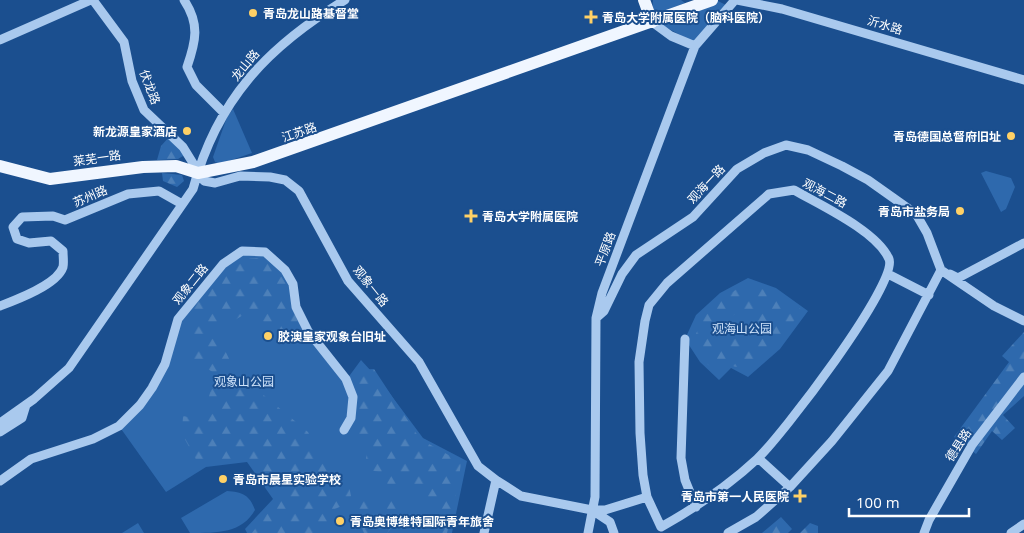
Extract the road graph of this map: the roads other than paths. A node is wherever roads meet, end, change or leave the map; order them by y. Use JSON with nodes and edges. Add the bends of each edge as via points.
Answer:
{"nodes":[{"id":1,"x":92,"y":0,"type":"edge"},
{"id":2,"x":184,"y":0,"type":"edge"},
{"id":3,"x":345,"y":0,"type":"edge"},
{"id":4,"x":644,"y":0,"type":"edge"},
{"id":5,"x":712,"y":0,"type":"edge"},
{"id":6,"x":736,"y":0,"type":"edge"},
{"id":7,"x":765,"y":0,"type":"edge"},
{"id":8,"x":772,"y":0,"type":"edge"},
{"id":9,"x":687,"y":5,"type":"edge"},
{"id":10,"x":782,"y":9,"type":"junction"},
{"id":11,"x":652,"y":22,"type":"junction"},
{"id":12,"x":0,"y":40,"type":"edge"},
{"id":13,"x":695,"y":46,"type":"junction"},
{"id":14,"x":1024,"y":80,"type":"edge"},
{"id":15,"x":223,"y":112,"type":"junction"},
{"id":16,"x":0,"y":166,"type":"edge"},
{"id":17,"x":198,"y":173,"type":"junction"},
{"id":18,"x":182,"y":204,"type":"junction"},
{"id":19,"x":1024,"y":243,"type":"edge"},
{"id":20,"x":941,"y":270,"type":"junction"},
{"id":21,"x":888,"y":274,"type":"junction"},
{"id":22,"x":929,"y":295,"type":"junction"},
{"id":23,"x":0,"y":306,"type":"edge"},
{"id":24,"x":596,"y":318,"type":"junction"},
{"id":25,"x":1024,"y":321,"type":"edge"},
{"id":26,"x":685,"y":340,"type":"dead end"},
{"id":27,"x":1024,"y":377,"type":"edge"},
{"id":28,"x":26,"y":405,"type":"junction"},
{"id":29,"x":0,"y":423,"type":"edge"},
{"id":30,"x":344,"y":430,"type":"dead end"},
{"id":31,"x":0,"y":432,"type":"edge"},
{"id":32,"x":758,"y":458,"type":"junction"},
{"id":33,"x":496,"y":480,"type":"junction"},
{"id":34,"x":0,"y":481,"type":"edge"},
{"id":35,"x":790,"y":488,"type":"junction"},
{"id":36,"x":647,"y":496,"type":"junction"},
{"id":37,"x":696,"y":507,"type":"junction"},
{"id":38,"x":592,"y":510,"type":"junction"},
{"id":39,"x":1024,"y":524,"type":"edge"},
{"id":40,"x":484,"y":533,"type":"edge"},
{"id":41,"x":588,"y":533,"type":"edge"},
{"id":42,"x":614,"y":533,"type":"edge"},
{"id":43,"x":728,"y":533,"type":"edge"},
{"id":44,"x":924,"y":533,"type":"edge"},
{"id":45,"x":1011,"y":533,"type":"edge"}],
"edges":[{"from":1,"to":12,"type":"street","name":"伏龙路"},
{"from":1,"to":17,"type":"street","name":"伏龙路","via":[[124,42],[132,81],[144,110],[183,147]]},
{"from":2,"to":15,"type":"street","via":[[194,14],[196,43],[186,67],[196,85]]},
{"from":3,"to":15,"type":"street","name":"龙山路","via":[[282,44],[263,62]]},
{"from":4,"to":11,"type":"main road"},
{"from":5,"to":9,"type":"main road","name":"江苏路"},
{"from":6,"to":10,"type":"street","name":"沂水路"},
{"from":6,"to":13,"type":"street","name":"平原路"},
{"from":7,"to":10,"type":"street"},
{"from":8,"to":10,"type":"street"},
{"from":9,"to":11,"type":"main road","name":"江苏路"},
{"from":10,"to":14,"type":"street","name":"沂水路"},
{"from":11,"to":13,"type":"street","via":[[671,36]]},
{"from":11,"to":17,"type":"main road","name":"江苏路","via":[[253,162]]},
{"from":13,"to":24,"type":"street","name":"平原路","via":[[602,294]]},
{"from":15,"to":17,"type":"street","name":"龙山路"},
{"from":16,"to":17,"type":"main road","name":"莱芜一路","via":[[50,179],[143,167],[176,166]]},
{"from":17,"to":18,"type":"street","via":[[193,189]]},
{"from":17,"to":33,"type":"street","name":"观象一路","via":[[204,181],[215,183],[240,176],[270,177],[285,180],[299,192],[348,281],[419,362],[478,466]]},
{"from":18,"to":23,"type":"street","name":"苏州路","via":[[159,191],[128,194],[65,220],[53,216],[22,217],[13,227],[17,239],[29,243],[51,241],[63,251],[63,267],[56,276],[25,297]]},
{"from":18,"to":28,"type":"street","via":[[69,368]]},
{"from":19,"to":20,"type":"street","via":[[958,278]]},
{"from":20,"to":22,"type":"street"},
{"from":20,"to":24,"type":"street","name":"观海一路","via":[[916,214],[842,166],[808,150],[786,145],[737,169],[693,217],[636,256],[622,274],[604,311]]},
{"from":20,"to":25,"type":"street","via":[[994,306]]},
{"from":21,"to":22,"type":"street"},
{"from":21,"to":32,"type":"street","name":"观海二路","via":[[874,303],[849,340]]},
{"from":21,"to":36,"type":"street","name":"观海二路","via":[[890,260],[882,248],[845,218],[794,190],[769,194],[667,283],[650,305],[639,362],[643,475]]},
{"from":22,"to":35,"type":"street","via":[[888,371]]},
{"from":24,"to":38,"type":"street","name":"平原路","via":[[595,497]]},
{"from":26,"to":37,"type":"street","via":[[681,458],[685,480]]},
{"from":27,"to":44,"type":"street","name":"德县路","via":[[972,445]]},
{"from":28,"to":29,"type":"street"},
{"from":28,"to":31,"type":"street","via":[[22,418]]},
{"from":30,"to":34,"type":"street","name":"观象二路","via":[[351,418],[353,397],[346,379],[308,331],[296,307],[293,284],[285,270],[264,252],[242,251],[223,264],[178,319],[165,364],[152,388],[119,426],[93,439],[31,459]]},
{"from":32,"to":35,"type":"street"},
{"from":32,"to":37,"type":"street","name":"观海二路"},
{"from":33,"to":38,"type":"street","name":"观象一路","via":[[521,496]]},
{"from":33,"to":40,"type":"street"},
{"from":35,"to":43,"type":"street","via":[[756,517]]},
{"from":36,"to":37,"type":"street","name":"观海二路","via":[[660,527]]},
{"from":36,"to":38,"type":"street","via":[[605,510]]},
{"from":38,"to":41,"type":"street","name":"平原路"},
{"from":38,"to":42,"type":"street","via":[[610,522]]},
{"from":39,"to":45,"type":"street"}]}
